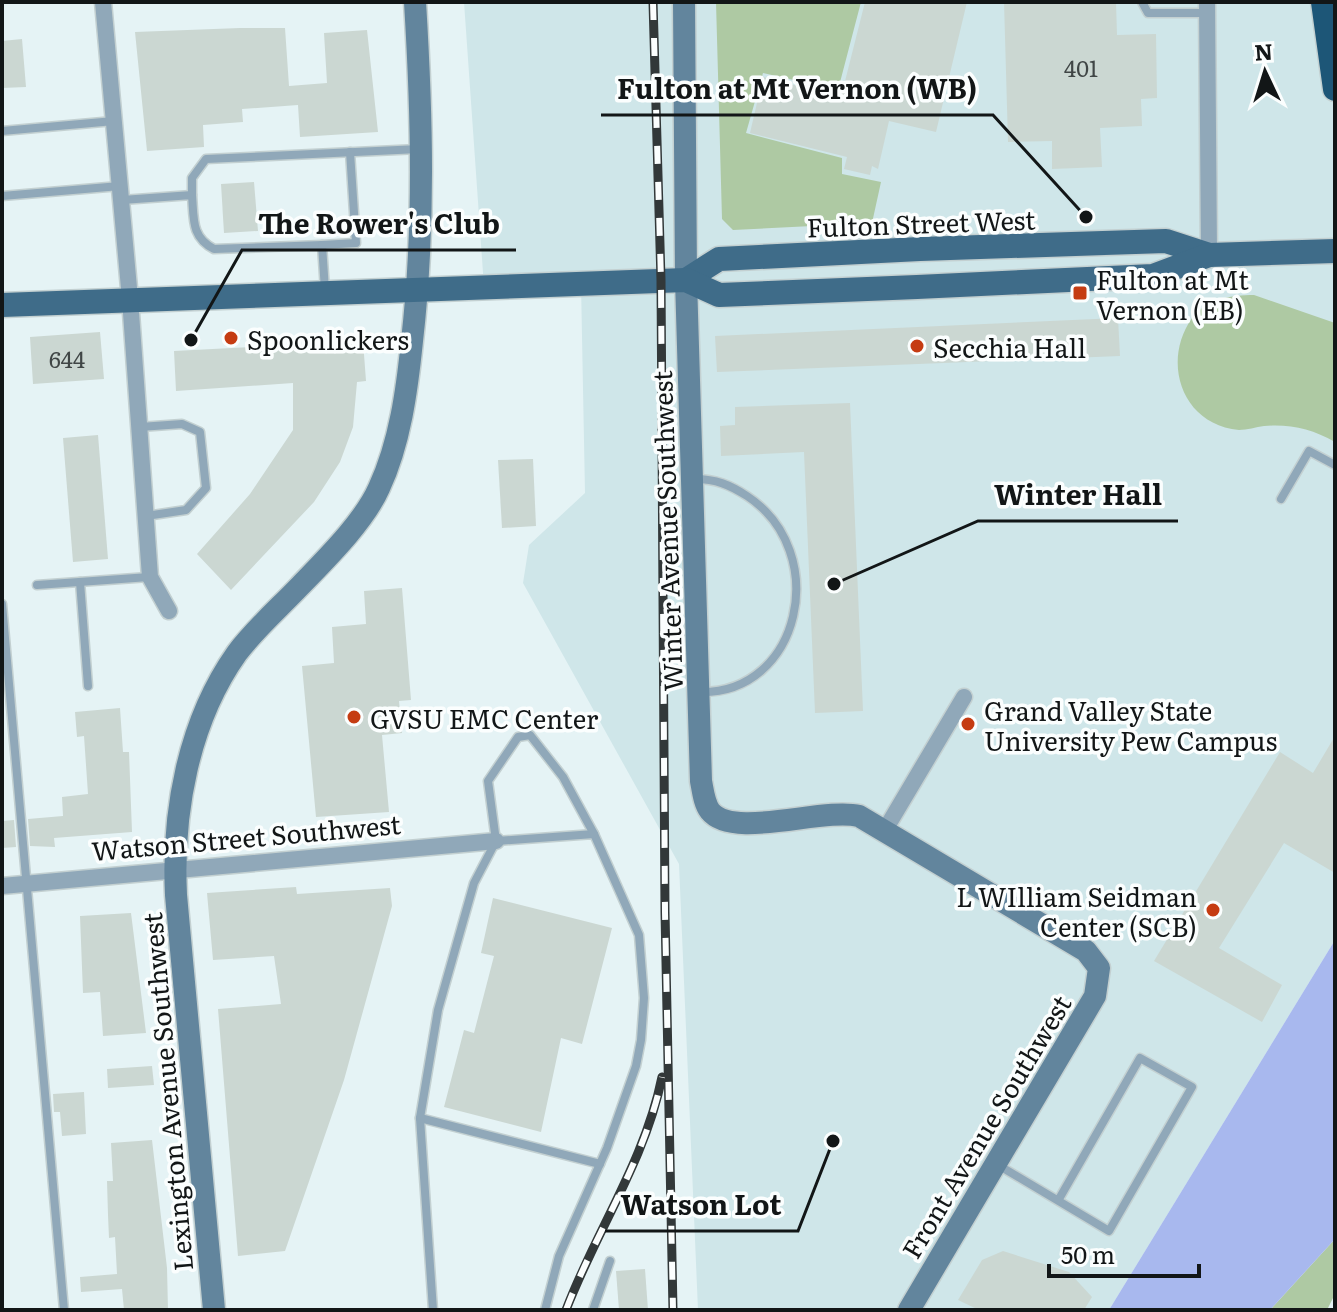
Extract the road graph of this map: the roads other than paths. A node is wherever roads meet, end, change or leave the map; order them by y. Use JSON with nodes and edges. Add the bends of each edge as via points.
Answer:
{"nodes":[{"id":1,"x":103,"y":2,"type":"edge"},
{"id":2,"x":415,"y":2,"type":"edge"},
{"id":3,"x":684,"y":2,"type":"edge"},
{"id":4,"x":1142,"y":2,"type":"edge"},
{"id":5,"x":1307,"y":2,"type":"edge"},
{"id":6,"x":1323,"y":2,"type":"edge"},
{"id":7,"x":1208,"y":7,"type":"edge"},
{"id":8,"x":1327,"y":48,"type":"junction"},
{"id":9,"x":1335,"y":89,"type":"edge"},
{"id":10,"x":114,"y":121,"type":"junction"},
{"id":11,"x":2,"y":131,"type":"edge"},
{"id":12,"x":424,"y":148,"type":"junction"},
{"id":13,"x":350,"y":152,"type":"junction"},
{"id":14,"x":121,"y":193,"type":"junction"},
{"id":15,"x":192,"y":195,"type":"junction"},
{"id":16,"x":2,"y":196,"type":"edge"},
{"id":17,"x":322,"y":245,"type":"junction"},
{"id":18,"x":1335,"y":251,"type":"edge"},
{"id":19,"x":1209,"y":255,"type":"junction"},
{"id":20,"x":686,"y":280,"type":"junction"},
{"id":21,"x":418,"y":290,"type":"junction"},
{"id":22,"x":326,"y":293,"type":"junction"},
{"id":23,"x":130,"y":299,"type":"junction"},
{"id":24,"x":2,"y":305,"type":"edge"},
{"id":25,"x":140,"y":427,"type":"junction"},
{"id":26,"x":1335,"y":465,"type":"edge"},
{"id":27,"x":692,"y":479,"type":"junction"},
{"id":28,"x":1281,"y":499,"type":"dead end"},
{"id":29,"x":146,"y":516,"type":"junction"},
{"id":30,"x":150,"y":577,"type":"junction"},
{"id":31,"x":80,"y":582,"type":"junction"},
{"id":32,"x":37,"y":585,"type":"dead end"},
{"id":33,"x":2,"y":604,"type":"edge"},
{"id":34,"x":169,"y":611,"type":"dead end"},
{"id":35,"x":88,"y":686,"type":"dead end"},
{"id":36,"x":698,"y":692,"type":"junction"},
{"id":37,"x":964,"y":697,"type":"dead end"},
{"id":38,"x":885,"y":830,"type":"junction"},
{"id":39,"x":594,"y":834,"type":"junction"},
{"id":40,"x":496,"y":841,"type":"junction"},
{"id":41,"x":175,"y":868,"type":"junction"},
{"id":42,"x":28,"y":884,"type":"junction"},
{"id":43,"x":2,"y":886,"type":"edge"},
{"id":44,"x":420,"y":1118,"type":"junction"},
{"id":45,"x":600,"y":1164,"type":"junction"},
{"id":46,"x":997,"y":1164,"type":"junction"},
{"id":47,"x":1059,"y":1199,"type":"junction"},
{"id":48,"x":610,"y":1261,"type":"dead end"},
{"id":49,"x":64,"y":1310,"type":"edge"},
{"id":50,"x":214,"y":1310,"type":"edge"},
{"id":51,"x":433,"y":1310,"type":"edge"},
{"id":52,"x":545,"y":1310,"type":"edge"},
{"id":53,"x":593,"y":1310,"type":"edge"},
{"id":54,"x":909,"y":1310,"type":"edge"}],
"edges":[{"from":1,"to":10,"type":"street"},
{"from":2,"to":12,"type":"street","name":"Lexington Avenue Southwest"},
{"from":3,"to":20,"type":"street","name":"Winter Avenue Southwest"},
{"from":4,"to":7,"type":"lane","via":[[1148,13]]},
{"from":5,"to":8,"type":"highway"},
{"from":6,"to":8,"type":"highway"},
{"from":7,"to":19,"type":"street"},
{"from":8,"to":9,"type":"highway"},
{"from":10,"to":11,"type":"lane"},
{"from":10,"to":14,"type":"street"},
{"from":12,"to":13,"type":"lane"},
{"from":12,"to":21,"type":"street","name":"Lexington Avenue Southwest"},
{"from":13,"to":15,"type":"lane","via":[[206,159],[192,178]]},
{"from":13,"to":17,"type":"lane","via":[[356,243]]},
{"from":14,"to":15,"type":"lane"},
{"from":14,"to":16,"type":"lane"},
{"from":14,"to":23,"type":"street"},
{"from":15,"to":17,"type":"lane","via":[[195,233],[214,249]]},
{"from":17,"to":22,"type":"lane"},
{"from":18,"to":19,"type":"main road","name":"Fulton Street West"},
{"from":19,"to":20,"type":"main road","name":"Fulton Street West","via":[[1137,277],[719,295]]},
{"from":19,"to":20,"type":"main road","name":"Fulton Street West","via":[[1166,241],[915,249],[719,259]]},
{"from":20,"to":21,"type":"main road","name":"Fulton Street West"},
{"from":20,"to":27,"type":"street","name":"Winter Avenue Southwest"},
{"from":21,"to":22,"type":"main road","name":"Fulton Street West"},
{"from":21,"to":41,"type":"street","name":"Lexington Avenue Southwest","via":[[400,422],[379,490],[333,550],[238,653],[203,712],[184,783]]},
{"from":22,"to":23,"type":"main road","name":"Fulton Street West"},
{"from":23,"to":24,"type":"main road","name":"Fulton Street West"},
{"from":23,"to":25,"type":"street"},
{"from":25,"to":29,"type":"street"},
{"from":25,"to":29,"type":"lane","via":[[182,424],[200,432],[206,488],[186,510]]},
{"from":26,"to":28,"type":"lane","via":[[1309,451]]},
{"from":27,"to":36,"type":"street","name":"Winter Avenue Southwest"},
{"from":27,"to":36,"type":"lane","via":[[732,487],[772,516],[790,545],[797,593],[780,648],[766,666],[730,690]]},
{"from":29,"to":30,"type":"street"},
{"from":30,"to":31,"type":"lane"},
{"from":30,"to":34,"type":"street"},
{"from":31,"to":32,"type":"lane"},
{"from":31,"to":35,"type":"lane"},
{"from":33,"to":42,"type":"lane"},
{"from":36,"to":38,"type":"street","name":"Winter Avenue Southwest","via":[[701,781],[712,814],[733,822],[840,812]]},
{"from":37,"to":38,"type":"street"},
{"from":38,"to":46,"type":"street","name":"Front Avenue Southwest","via":[[1086,951],[1099,968],[1099,989]]},
{"from":39,"to":40,"type":"lane"},
{"from":39,"to":40,"type":"lane","via":[[563,777],[530,735],[518,737],[488,781]]},
{"from":39,"to":45,"type":"lane","via":[[639,935],[644,998],[636,1066]]},
{"from":40,"to":41,"type":"street","name":"Watson Street Southwest"},
{"from":40,"to":44,"type":"lane","via":[[474,883],[438,1010]]},
{"from":41,"to":42,"type":"street","name":"Watson Street Southwest"},
{"from":41,"to":50,"type":"street","name":"Lexington Avenue Southwest"},
{"from":42,"to":43,"type":"street","name":"Watson Street Southwest"},
{"from":42,"to":49,"type":"lane"},
{"from":44,"to":45,"type":"lane"},
{"from":44,"to":51,"type":"lane"},
{"from":45,"to":52,"type":"lane","via":[[559,1256]]},
{"from":46,"to":47,"type":"lane"},
{"from":46,"to":54,"type":"street","name":"Front Avenue Southwest"},
{"from":47,"to":47,"type":"lane","via":[[1109,1231],[1192,1087],[1140,1058]]},
{"from":48,"to":53,"type":"lane"}]}
